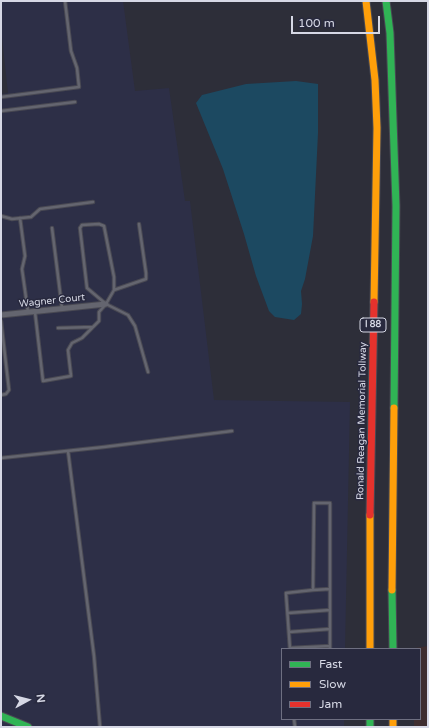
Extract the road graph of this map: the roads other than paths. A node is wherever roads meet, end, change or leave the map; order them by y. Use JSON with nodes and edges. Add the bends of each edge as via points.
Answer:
{"nodes":[{"id":1,"x":65,"y":1,"type":"edge"},
{"id":2,"x":366,"y":1,"type":"edge"},
{"id":3,"x":386,"y":1,"type":"edge"},
{"id":4,"x":1,"y":97,"type":"edge"},
{"id":5,"x":75,"y":102,"type":"dead end"},
{"id":6,"x":1,"y":111,"type":"edge"},
{"id":7,"x":93,"y":202,"type":"dead end"},
{"id":8,"x":1,"y":216,"type":"edge"},
{"id":9,"x":20,"y":218,"type":"junction"},
{"id":10,"x":139,"y":224,"type":"dead end"},
{"id":11,"x":52,"y":228,"type":"dead end"},
{"id":12,"x":114,"y":290,"type":"junction"},
{"id":13,"x":106,"y":304,"type":"junction"},
{"id":14,"x":62,"y":308,"type":"junction"},
{"id":15,"x":28,"y":312,"type":"junction"},
{"id":16,"x":35,"y":312,"type":"junction"},
{"id":17,"x":1,"y":315,"type":"edge"},
{"id":18,"x":1,"y":321,"type":"edge"},
{"id":19,"x":93,"y":327,"type":"junction"},
{"id":20,"x":58,"y":328,"type":"dead end"},
{"id":21,"x":2,"y":330,"type":"edge"},
{"id":22,"x":148,"y":372,"type":"dead end"},
{"id":23,"x":1,"y":395,"type":"edge"},
{"id":24,"x":232,"y":431,"type":"dead end"},
{"id":25,"x":68,"y":451,"type":"junction"},
{"id":26,"x":1,"y":458,"type":"edge"},
{"id":27,"x":330,"y":589,"type":"junction"},
{"id":28,"x":313,"y":590,"type":"junction"},
{"id":29,"x":330,"y":610,"type":"junction"},
{"id":30,"x":288,"y":613,"type":"junction"},
{"id":31,"x":330,"y":630,"type":"junction"},
{"id":32,"x":289,"y":632,"type":"junction"},
{"id":33,"x":330,"y":647,"type":"edge"},
{"id":34,"x":290,"y":648,"type":"edge"},
{"id":35,"x":370,"y":648,"type":"edge"},
{"id":36,"x":393,"y":648,"type":"edge"},
{"id":37,"x":1,"y":716,"type":"edge"},
{"id":38,"x":28,"y":727,"type":"edge"},
{"id":39,"x":100,"y":727,"type":"edge"}],
"edges":[{"from":1,"to":4,"type":"lane","via":[[71,51],[77,68],[79,87]]},
{"from":2,"to":35,"type":"main road","name":"Ronald Reagan Memorial Tollway","number":"I 88","via":[[377,128]]},
{"from":3,"to":36,"type":"main road","number":"I 88","via":[[390,33],[396,206]]},
{"from":5,"to":6,"type":"lane"},
{"from":7,"to":9,"type":"lane","via":[[40,209],[31,217]]},
{"from":8,"to":9,"type":"lane"},
{"from":9,"to":15,"type":"lane","via":[[25,256],[22,269]]},
{"from":10,"to":12,"type":"lane","via":[[146,279]]},
{"from":11,"to":14,"type":"lane"},
{"from":12,"to":13,"type":"lane"},
{"from":12,"to":13,"type":"lane","via":[[114,277],[104,226],[82,225],[80,228],[87,288]]},
{"from":13,"to":14,"type":"street","name":"Wagner Court"},
{"from":13,"to":19,"type":"lane","via":[[99,312],[99,321]]},
{"from":13,"to":22,"type":"lane","via":[[128,315],[135,326]]},
{"from":14,"to":16,"type":"street","name":"Wagner Court"},
{"from":15,"to":16,"type":"street","name":"Wagner Court"},
{"from":15,"to":17,"type":"street","name":"Wagner Court"},
{"from":16,"to":19,"type":"lane","via":[[43,381],[71,376],[68,350],[72,343],[82,338]]},
{"from":18,"to":21,"type":"lane"},
{"from":19,"to":20,"type":"lane"},
{"from":21,"to":23,"type":"lane","via":[[9,390]]},
{"from":24,"to":25,"type":"lane"},
{"from":25,"to":26,"type":"lane"},
{"from":25,"to":39,"type":"lane","via":[[94,656]]},
{"from":27,"to":28,"type":"lane"},
{"from":27,"to":28,"type":"lane","via":[[330,503],[314,503]]},
{"from":27,"to":29,"type":"lane"},
{"from":28,"to":30,"type":"lane","via":[[286,593]]},
{"from":29,"to":30,"type":"lane"},
{"from":29,"to":31,"type":"lane"},
{"from":30,"to":32,"type":"lane"},
{"from":31,"to":32,"type":"lane"},
{"from":31,"to":33,"type":"lane"},
{"from":32,"to":34,"type":"lane"},
{"from":33,"to":34,"type":"lane"},
{"from":37,"to":38,"type":"main road"}]}
